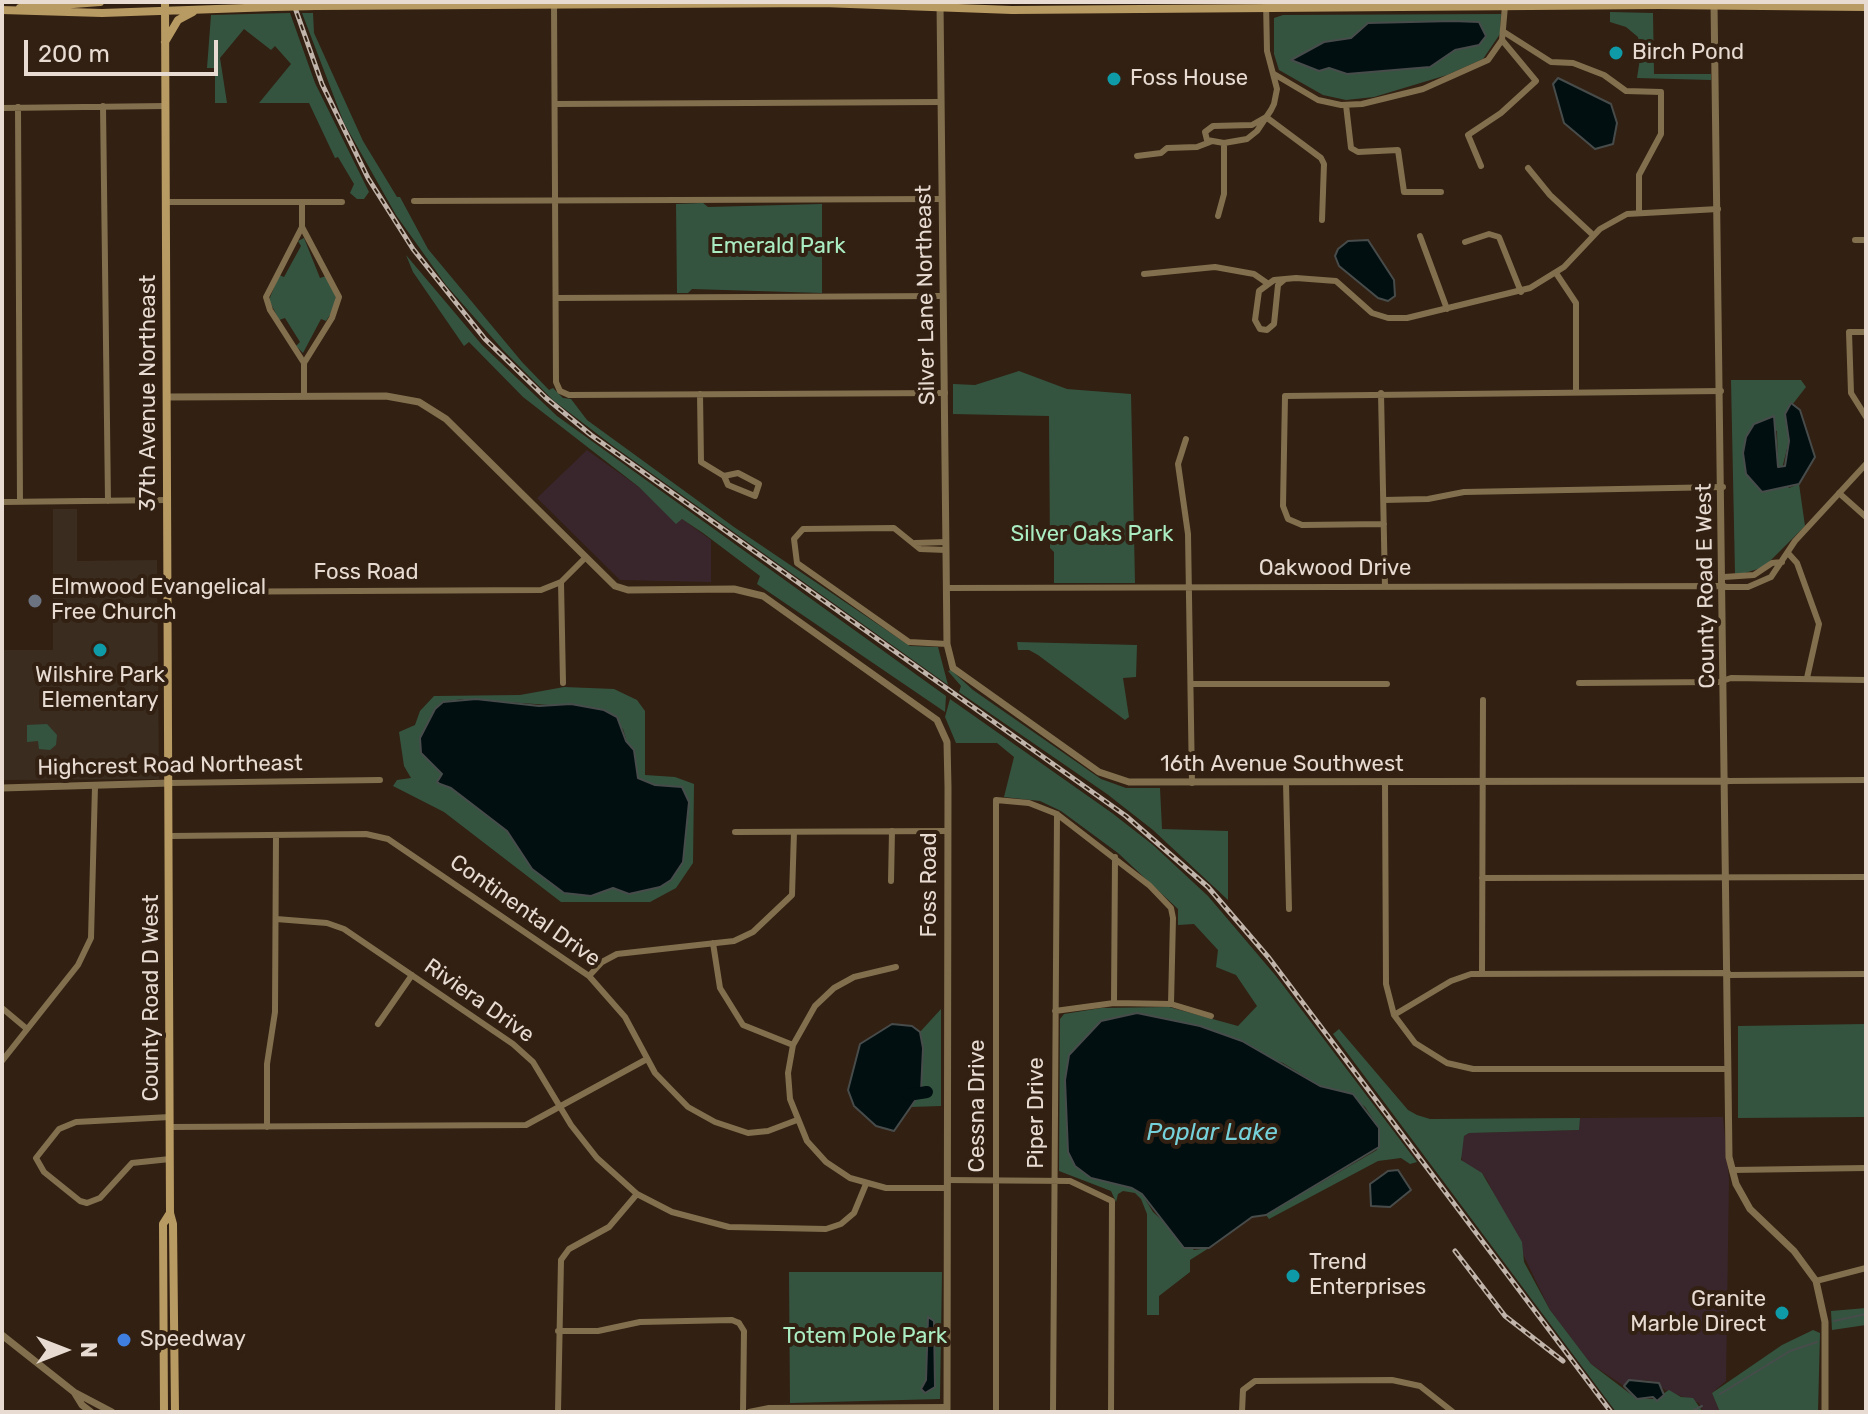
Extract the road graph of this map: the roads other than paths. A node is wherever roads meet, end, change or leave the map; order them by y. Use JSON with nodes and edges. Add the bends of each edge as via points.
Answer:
{"nodes":[{"id":1,"x":100,"y":2,"type":"edge"},
{"id":2,"x":554,"y":3,"type":"edge"},
{"id":3,"x":351,"y":4,"type":"edge"},
{"id":4,"x":1266,"y":4,"type":"edge"},
{"id":5,"x":1714,"y":4,"type":"edge"},
{"id":6,"x":940,"y":5,"type":"edge"},
{"id":7,"x":165,"y":6,"type":"edge"},
{"id":8,"x":1505,"y":6,"type":"junction"},
{"id":9,"x":1866,"y":7,"type":"edge"},
{"id":10,"x":205,"y":9,"type":"junction"},
{"id":11,"x":2,"y":10,"type":"edge"},
{"id":12,"x":1503,"y":36,"type":"junction"},
{"id":13,"x":165,"y":42,"type":"junction"},
{"id":14,"x":1274,"y":74,"type":"junction"},
{"id":15,"x":941,"y":102,"type":"junction"},
{"id":16,"x":555,"y":104,"type":"junction"},
{"id":17,"x":1346,"y":105,"type":"junction"},
{"id":18,"x":103,"y":106,"type":"junction"},
{"id":19,"x":166,"y":106,"type":"junction"},
{"id":20,"x":18,"y":107,"type":"junction"},
{"id":21,"x":2,"y":108,"type":"edge"},
{"id":22,"x":1266,"y":117,"type":"junction"},
{"id":23,"x":1210,"y":142,"type":"junction"},
{"id":24,"x":1224,"y":143,"type":"junction"},
{"id":25,"x":1137,"y":156,"type":"dead end"},
{"id":26,"x":1481,"y":166,"type":"dead end"},
{"id":27,"x":1528,"y":168,"type":"dead end"},
{"id":28,"x":1441,"y":192,"type":"dead end"},
{"id":29,"x":942,"y":199,"type":"junction"},
{"id":30,"x":555,"y":200,"type":"junction"},
{"id":31,"x":414,"y":201,"type":"dead end"},
{"id":32,"x":166,"y":202,"type":"junction"},
{"id":33,"x":302,"y":202,"type":"junction"},
{"id":34,"x":342,"y":202,"type":"dead end"},
{"id":35,"x":1718,"y":209,"type":"junction"},
{"id":36,"x":1639,"y":211,"type":"junction"},
{"id":37,"x":1218,"y":216,"type":"dead end"},
{"id":38,"x":1322,"y":220,"type":"dead end"},
{"id":39,"x":302,"y":227,"type":"junction"},
{"id":40,"x":1593,"y":235,"type":"junction"},
{"id":41,"x":1420,"y":236,"type":"dead end"},
{"id":42,"x":1855,"y":240,"type":"dead end"},
{"id":43,"x":1866,"y":240,"type":"edge"},
{"id":44,"x":1465,"y":242,"type":"dead end"},
{"id":45,"x":1556,"y":273,"type":"junction"},
{"id":46,"x":1144,"y":274,"type":"dead end"},
{"id":47,"x":1285,"y":279,"type":"junction"},
{"id":48,"x":1267,"y":283,"type":"junction"},
{"id":49,"x":1521,"y":292,"type":"junction"},
{"id":50,"x":943,"y":296,"type":"junction"},
{"id":51,"x":556,"y":298,"type":"junction"},
{"id":52,"x":1447,"y":309,"type":"junction"},
{"id":53,"x":1866,"y":332,"type":"edge"},
{"id":54,"x":304,"y":363,"type":"junction"},
{"id":55,"x":1721,"y":391,"type":"junction"},
{"id":56,"x":1576,"y":392,"type":"junction"},
{"id":57,"x":945,"y":393,"type":"junction"},
{"id":58,"x":1381,"y":393,"type":"junction"},
{"id":59,"x":700,"y":394,"type":"junction"},
{"id":60,"x":304,"y":396,"type":"junction"},
{"id":61,"x":167,"y":397,"type":"junction"},
{"id":62,"x":1866,"y":417,"type":"edge"},
{"id":63,"x":1186,"y":439,"type":"dead end"},
{"id":64,"x":1866,"y":464,"type":"edge"},
{"id":65,"x":724,"y":476,"type":"junction"},
{"id":66,"x":1723,"y":487,"type":"junction"},
{"id":67,"x":1839,"y":493,"type":"junction"},
{"id":68,"x":168,"y":500,"type":"junction"},
{"id":69,"x":1384,"y":500,"type":"junction"},
{"id":70,"x":108,"y":501,"type":"junction"},
{"id":71,"x":2,"y":502,"type":"edge"},
{"id":72,"x":20,"y":502,"type":"junction"},
{"id":73,"x":1866,"y":517,"type":"edge"},
{"id":74,"x":1384,"y":524,"type":"junction"},
{"id":75,"x":946,"y":546,"type":"junction"},
{"id":76,"x":1788,"y":553,"type":"junction"},
{"id":77,"x":585,"y":558,"type":"junction"},
{"id":78,"x":561,"y":582,"type":"junction"},
{"id":79,"x":1724,"y":583,"type":"junction"},
{"id":80,"x":1385,"y":587,"type":"junction"},
{"id":81,"x":947,"y":588,"type":"junction"},
{"id":82,"x":1189,"y":588,"type":"junction"},
{"id":83,"x":169,"y":592,"type":"junction"},
{"id":84,"x":947,"y":644,"type":"junction"},
{"id":85,"x":1807,"y":678,"type":"junction"},
{"id":86,"x":1726,"y":680,"type":"junction"},
{"id":87,"x":1866,"y":680,"type":"edge"},
{"id":88,"x":563,"y":683,"type":"dead end"},
{"id":89,"x":1579,"y":683,"type":"dead end"},
{"id":90,"x":1191,"y":684,"type":"junction"},
{"id":91,"x":1387,"y":684,"type":"dead end"},
{"id":92,"x":1483,"y":700,"type":"dead end"},
{"id":93,"x":380,"y":780,"type":"dead end"},
{"id":94,"x":1866,"y":780,"type":"edge"},
{"id":95,"x":1727,"y":781,"type":"junction"},
{"id":96,"x":1385,"y":782,"type":"junction"},
{"id":97,"x":1484,"y":782,"type":"junction"},
{"id":98,"x":170,"y":783,"type":"junction"},
{"id":99,"x":1192,"y":783,"type":"junction"},
{"id":100,"x":1286,"y":783,"type":"junction"},
{"id":101,"x":95,"y":786,"type":"junction"},
{"id":102,"x":2,"y":788,"type":"edge"},
{"id":103,"x":1057,"y":814,"type":"junction"},
{"id":104,"x":892,"y":831,"type":"junction"},
{"id":105,"x":948,"y":831,"type":"junction"},
{"id":106,"x":735,"y":832,"type":"dead end"},
{"id":107,"x":794,"y":832,"type":"junction"},
{"id":108,"x":276,"y":835,"type":"junction"},
{"id":109,"x":170,"y":836,"type":"junction"},
{"id":110,"x":1115,"y":857,"type":"junction"},
{"id":111,"x":1866,"y":877,"type":"edge"},
{"id":112,"x":1482,"y":878,"type":"junction"},
{"id":113,"x":1728,"y":878,"type":"junction"},
{"id":114,"x":891,"y":881,"type":"dead end"},
{"id":115,"x":792,"y":895,"type":"junction"},
{"id":116,"x":803,"y":899,"type":"dead end"},
{"id":117,"x":1289,"y":909,"type":"dead end"},
{"id":118,"x":276,"y":919,"type":"junction"},
{"id":119,"x":713,"y":943,"type":"junction"},
{"id":120,"x":896,"y":967,"type":"dead end"},
{"id":121,"x":1482,"y":974,"type":"junction"},
{"id":122,"x":1728,"y":974,"type":"junction"},
{"id":123,"x":1866,"y":974,"type":"edge"},
{"id":124,"x":412,"y":975,"type":"junction"},
{"id":125,"x":589,"y":976,"type":"junction"},
{"id":126,"x":1114,"y":1003,"type":"junction"},
{"id":127,"x":1171,"y":1004,"type":"junction"},
{"id":128,"x":2,"y":1008,"type":"edge"},
{"id":129,"x":1055,"y":1011,"type":"junction"},
{"id":130,"x":1394,"y":1015,"type":"junction"},
{"id":131,"x":1211,"y":1016,"type":"dead end"},
{"id":132,"x":378,"y":1024,"type":"dead end"},
{"id":133,"x":27,"y":1029,"type":"junction"},
{"id":134,"x":793,"y":1045,"type":"junction"},
{"id":135,"x":647,"y":1059,"type":"junction"},
{"id":136,"x":2,"y":1061,"type":"edge"},
{"id":137,"x":1728,"y":1069,"type":"junction"},
{"id":138,"x":561,"y":1108,"type":"junction"},
{"id":139,"x":170,"y":1117,"type":"junction"},
{"id":140,"x":797,"y":1120,"type":"junction"},
{"id":141,"x":170,"y":1127,"type":"junction"},
{"id":142,"x":267,"y":1127,"type":"junction"},
{"id":143,"x":170,"y":1159,"type":"junction"},
{"id":144,"x":1866,"y":1168,"type":"edge"},
{"id":145,"x":1732,"y":1170,"type":"junction"},
{"id":146,"x":996,"y":1179,"type":"junction"},
{"id":147,"x":1054,"y":1179,"type":"junction"},
{"id":148,"x":866,"y":1184,"type":"junction"},
{"id":149,"x":947,"y":1184,"type":"junction"},
{"id":150,"x":637,"y":1194,"type":"junction"},
{"id":151,"x":170,"y":1213,"type":"junction"},
{"id":152,"x":1866,"y":1268,"type":"edge"},
{"id":153,"x":1816,"y":1281,"type":"junction"},
{"id":154,"x":558,"y":1331,"type":"junction"},
{"id":155,"x":2,"y":1335,"type":"edge"},
{"id":156,"x":74,"y":1392,"type":"junction"},
{"id":157,"x":947,"y":1409,"type":"edge"},
{"id":158,"x":91,"y":1412,"type":"edge"},
{"id":159,"x":112,"y":1412,"type":"edge"},
{"id":160,"x":164,"y":1412,"type":"edge"},
{"id":161,"x":175,"y":1412,"type":"edge"},
{"id":162,"x":558,"y":1412,"type":"edge"},
{"id":163,"x":743,"y":1412,"type":"edge"},
{"id":164,"x":749,"y":1412,"type":"edge"},
{"id":165,"x":996,"y":1412,"type":"edge"},
{"id":166,"x":1053,"y":1412,"type":"edge"},
{"id":167,"x":1111,"y":1412,"type":"edge"},
{"id":168,"x":1242,"y":1412,"type":"edge"},
{"id":169,"x":1453,"y":1412,"type":"edge"},
{"id":170,"x":1825,"y":1412,"type":"edge"}],
"edges":[{"from":1,"to":11,"type":"main road"},
{"from":2,"to":3,"type":"main road"},
{"from":2,"to":6,"type":"main road"},
{"from":2,"to":16,"type":"street"},
{"from":3,"to":10,"type":"main road","bridge":true},
{"from":4,"to":6,"type":"main road"},
{"from":4,"to":8,"type":"main road"},
{"from":4,"to":14,"type":"street","via":[[1267,51]]},
{"from":5,"to":8,"type":"main road"},
{"from":5,"to":9,"type":"main road"},
{"from":5,"to":35,"type":"street","name":"County Road E West"},
{"from":6,"to":15,"type":"street","name":"Silver Lane Northeast"},
{"from":7,"to":10,"type":"main road"},
{"from":7,"to":11,"type":"main road"},
{"from":7,"to":13,"type":"main road","name":"37th Avenue Northeast"},
{"from":8,"to":12,"type":"street"},
{"from":10,"to":13,"type":"main road","via":[[181,18]]},
{"from":12,"to":17,"type":"street","via":[[1493,55],[1474,69],[1396,97]]},
{"from":12,"to":26,"type":"street","via":[[1536,81],[1468,135]]},
{"from":12,"to":36,"type":"street","via":[[1551,62],[1573,63],[1604,75],[1626,91],[1661,92],[1661,134],[1639,175]]},
{"from":13,"to":19,"type":"main road","name":"37th Avenue Northeast"},
{"from":14,"to":17,"type":"street","via":[[1318,100]]},
{"from":14,"to":22,"type":"street","via":[[1276,97]]},
{"from":15,"to":16,"type":"street"},
{"from":15,"to":29,"type":"street","name":"Silver Lane Northeast"},
{"from":16,"to":30,"type":"street"},
{"from":17,"to":28,"type":"street","via":[[1351,148],[1398,150],[1404,192]]},
{"from":18,"to":19,"type":"street"},
{"from":18,"to":20,"type":"street"},
{"from":18,"to":70,"type":"street"},
{"from":19,"to":32,"type":"main road","name":"37th Avenue Northeast"},
{"from":20,"to":21,"type":"street"},
{"from":20,"to":72,"type":"street"},
{"from":22,"to":23,"type":"street","via":[[1252,125],[1213,126],[1205,132]]},
{"from":22,"to":24,"type":"street","via":[[1247,139]]},
{"from":22,"to":38,"type":"street","via":[[1321,158]]},
{"from":23,"to":24,"type":"street"},
{"from":23,"to":25,"type":"street"},
{"from":24,"to":37,"type":"street","via":[[1224,194]]},
{"from":27,"to":40,"type":"street"},
{"from":29,"to":30,"type":"street"},
{"from":29,"to":50,"type":"street","name":"Silver Lane Northeast"},
{"from":30,"to":31,"type":"street"},
{"from":30,"to":51,"type":"street"},
{"from":32,"to":33,"type":"street"},
{"from":32,"to":61,"type":"main road","name":"37th Avenue Northeast"},
{"from":33,"to":34,"type":"street"},
{"from":33,"to":39,"type":"street"},
{"from":35,"to":36,"type":"street"},
{"from":35,"to":55,"type":"street","name":"County Road E West"},
{"from":36,"to":40,"type":"street","via":[[1618,217]]},
{"from":39,"to":54,"type":"street","via":[[339,297]]},
{"from":39,"to":54,"type":"street","via":[[266,297]]},
{"from":40,"to":45,"type":"street"},
{"from":41,"to":52,"type":"street"},
{"from":42,"to":43,"type":"street"},
{"from":44,"to":49,"type":"street","via":[[1489,234],[1499,237]]},
{"from":45,"to":49,"type":"street"},
{"from":45,"to":56,"type":"street","via":[[1576,303]]},
{"from":46,"to":48,"type":"street","via":[[1215,267],[1254,274]]},
{"from":47,"to":48,"type":"street"},
{"from":47,"to":48,"type":"street","via":[[1277,290],[1274,324],[1265,330],[1255,320],[1258,294]]},
{"from":47,"to":52,"type":"street","via":[[1336,281],[1364,308],[1388,318]]},
{"from":49,"to":52,"type":"street"},
{"from":50,"to":51,"type":"street"},
{"from":50,"to":57,"type":"street","name":"Silver Lane Northeast"},
{"from":51,"to":59,"type":"street","via":[[560,391]]},
{"from":53,"to":62,"type":"street","via":[[1849,332],[1851,393]]},
{"from":54,"to":60,"type":"street"},
{"from":55,"to":56,"type":"street"},
{"from":55,"to":66,"type":"street","name":"County Road E West"},
{"from":56,"to":58,"type":"street"},
{"from":57,"to":59,"type":"street"},
{"from":57,"to":75,"type":"street","name":"Silver Lane Northeast"},
{"from":58,"to":69,"type":"street"},
{"from":58,"to":74,"type":"street","via":[[1285,396],[1286,515],[1302,525]]},
{"from":59,"to":65,"type":"street","via":[[701,462]]},
{"from":60,"to":61,"type":"street"},
{"from":60,"to":77,"type":"street","via":[[386,396],[428,406]]},
{"from":61,"to":68,"type":"main road","name":"37th Avenue Northeast"},
{"from":63,"to":82,"type":"street","via":[[1178,464],[1187,520]]},
{"from":64,"to":67,"type":"street"},
{"from":65,"to":65,"type":"street","via":[[728,485],[755,496],[759,484],[738,473]]},
{"from":66,"to":69,"type":"street","via":[[1464,492]]},
{"from":66,"to":79,"type":"street","name":"County Road E West"},
{"from":67,"to":73,"type":"street"},
{"from":67,"to":76,"type":"street"},
{"from":68,"to":70,"type":"street"},
{"from":68,"to":83,"type":"main road","name":"37th Avenue Northeast"},
{"from":69,"to":74,"type":"street"},
{"from":70,"to":72,"type":"street"},
{"from":71,"to":72,"type":"street"},
{"from":74,"to":80,"type":"street"},
{"from":75,"to":81,"type":"street","name":"Silver Lane Northeast"},
{"from":75,"to":84,"type":"street","via":[[915,543],[894,528],[803,529],[795,534],[794,560],[909,642]]},
{"from":76,"to":79,"type":"street","name":"Oakwood Drive","via":[[1778,571],[1763,582]]},
{"from":76,"to":85,"type":"street","via":[[1797,563],[1819,624]]},
{"from":77,"to":78,"type":"street"},
{"from":77,"to":105,"type":"street","name":"Foss Road","via":[[619,588],[755,593],[773,601],[929,712],[947,742]]},
{"from":78,"to":83,"type":"street","name":"Foss Road","via":[[541,590]]},
{"from":78,"to":88,"type":"street"},
{"from":79,"to":80,"type":"street","name":"Oakwood Drive"},
{"from":79,"to":86,"type":"street","name":"County Road E West"},
{"from":80,"to":82,"type":"street","name":"Oakwood Drive"},
{"from":81,"to":82,"type":"street","name":"Oakwood Drive"},
{"from":81,"to":84,"type":"street","name":"16th Avenue Southwest"},
{"from":82,"to":90,"type":"street"},
{"from":83,"to":98,"type":"main road","name":"37th Avenue Northeast"},
{"from":84,"to":99,"type":"street","name":"16th Avenue Southwest","via":[[960,674],[1099,772],[1129,782]]},
{"from":85,"to":86,"type":"street"},
{"from":85,"to":87,"type":"street"},
{"from":86,"to":89,"type":"street"},
{"from":86,"to":95,"type":"street","name":"County Road E West"},
{"from":90,"to":91,"type":"street"},
{"from":90,"to":99,"type":"street"},
{"from":92,"to":97,"type":"street"},
{"from":93,"to":98,"type":"street","name":"Highcrest Road Northeast"},
{"from":94,"to":95,"type":"street"},
{"from":95,"to":97,"type":"street","name":"16th Avenue Southwest"},
{"from":95,"to":113,"type":"street","name":"County Road E West"},
{"from":96,"to":97,"type":"street","name":"16th Avenue Southwest"},
{"from":96,"to":100,"type":"street","name":"16th Avenue Southwest"},
{"from":96,"to":130,"type":"street","via":[[1385,973]]},
{"from":97,"to":112,"type":"street"},
{"from":98,"to":101,"type":"street","name":"Highcrest Road Northeast"},
{"from":98,"to":109,"type":"main road","name":"County Road D West"},
{"from":99,"to":100,"type":"street","name":"16th Avenue Southwest"},
{"from":100,"to":117,"type":"street"},
{"from":101,"to":102,"type":"street","name":"Highcrest Road Northeast"},
{"from":101,"to":133,"type":"street","via":[[91,938],[82,959]]},
{"from":103,"to":110,"type":"street"},
{"from":103,"to":129,"type":"street","name":"Piper Drive"},
{"from":103,"to":146,"type":"street","name":"Cessna Drive","via":[[1029,803],[996,800]]},
{"from":104,"to":105,"type":"street"},
{"from":104,"to":107,"type":"street"},
{"from":104,"to":114,"type":"street"},
{"from":105,"to":149,"type":"street","name":"Foss Road"},
{"from":106,"to":107,"type":"street"},
{"from":107,"to":115,"type":"street"},
{"from":108,"to":109,"type":"street","name":"Continental Drive"},
{"from":108,"to":118,"type":"street"},
{"from":108,"to":125,"type":"street","name":"Continental Drive","via":[[366,834],[388,839]]},
{"from":109,"to":139,"type":"main road","name":"County Road D West"},
{"from":110,"to":126,"type":"street"},
{"from":110,"to":127,"type":"street","via":[[1173,913]]},
{"from":111,"to":113,"type":"street"},
{"from":112,"to":113,"type":"street"},
{"from":112,"to":121,"type":"street"},
{"from":113,"to":122,"type":"street","name":"County Road E West"},
{"from":115,"to":116,"type":"street"},
{"from":115,"to":119,"type":"street","via":[[747,936]]},
{"from":118,"to":124,"type":"street","name":"Riviera Drive","via":[[344,929]]},
{"from":118,"to":142,"type":"street"},
{"from":119,"to":125,"type":"street","via":[[617,954]]},
{"from":119,"to":134,"type":"street","via":[[720,988],[743,1025]]},
{"from":120,"to":134,"type":"street","via":[[868,972],[834,988],[806,1018]]},
{"from":121,"to":122,"type":"street"},
{"from":121,"to":130,"type":"street","via":[[1451,981]]},
{"from":122,"to":123,"type":"street"},
{"from":122,"to":137,"type":"street","name":"County Road E West"},
{"from":124,"to":132,"type":"street"},
{"from":124,"to":138,"type":"street","name":"Riviera Drive","via":[[523,1052]]},
{"from":125,"to":135,"type":"street","name":"Continental Drive","via":[[625,1017]]},
{"from":126,"to":127,"type":"street"},
{"from":126,"to":129,"type":"street"},
{"from":127,"to":131,"type":"street"},
{"from":128,"to":133,"type":"street"},
{"from":129,"to":147,"type":"street","name":"Piper Drive"},
{"from":130,"to":137,"type":"street","via":[[1426,1052],[1473,1069]]},
{"from":133,"to":136,"type":"street"},
{"from":134,"to":140,"type":"street","via":[[789,1087]]},
{"from":135,"to":138,"type":"street"},
{"from":135,"to":140,"type":"street","name":"Continental Drive","via":[[676,1096],[715,1122],[759,1133]]},
{"from":137,"to":145,"type":"street","name":"County Road E West"},
{"from":138,"to":142,"type":"street","via":[[526,1125]]},
{"from":138,"to":150,"type":"street","name":"Riviera Drive","via":[[597,1158]]},
{"from":139,"to":141,"type":"main road","name":"County Road D West"},
{"from":139,"to":143,"type":"street","via":[[76,1122],[59,1129],[36,1158],[44,1172],[87,1203],[100,1198],[132,1163]]},
{"from":140,"to":148,"type":"street","via":[[826,1162]]},
{"from":141,"to":142,"type":"street"},
{"from":141,"to":143,"type":"main road","name":"County Road D West"},
{"from":143,"to":151,"type":"main road","name":"County Road D West"},
{"from":144,"to":145,"type":"street"},
{"from":145,"to":153,"type":"street","via":[[1750,1209],[1794,1251]]},
{"from":146,"to":147,"type":"street"},
{"from":146,"to":149,"type":"street"},
{"from":146,"to":165,"type":"street","name":"Cessna Drive"},
{"from":147,"to":166,"type":"street","name":"Piper Drive"},
{"from":147,"to":167,"type":"street","via":[[1112,1201]]},
{"from":148,"to":149,"type":"street"},
{"from":148,"to":150,"type":"street","name":"Riviera Drive","via":[[854,1213],[826,1229],[713,1225]]},
{"from":149,"to":157,"type":"street","name":"Foss Road"},
{"from":150,"to":154,"type":"street","via":[[609,1227],[564,1254]]},
{"from":151,"to":160,"type":"main road","name":"County Road D West","via":[[163,1224]]},
{"from":151,"to":161,"type":"main road","name":"County Road D West"},
{"from":152,"to":153,"type":"street"},
{"from":153,"to":170,"type":"street","via":[[1825,1322]]},
{"from":154,"to":162,"type":"street"},
{"from":154,"to":163,"type":"street","via":[[598,1331],[640,1322],[742,1320]]},
{"from":155,"to":156,"type":"street"},
{"from":156,"to":158,"type":"street"},
{"from":156,"to":159,"type":"street"},
{"from":157,"to":164,"type":"street"},
{"from":168,"to":169,"type":"street","via":[[1243,1390],[1255,1381],[1402,1381],[1429,1390]]}]}
